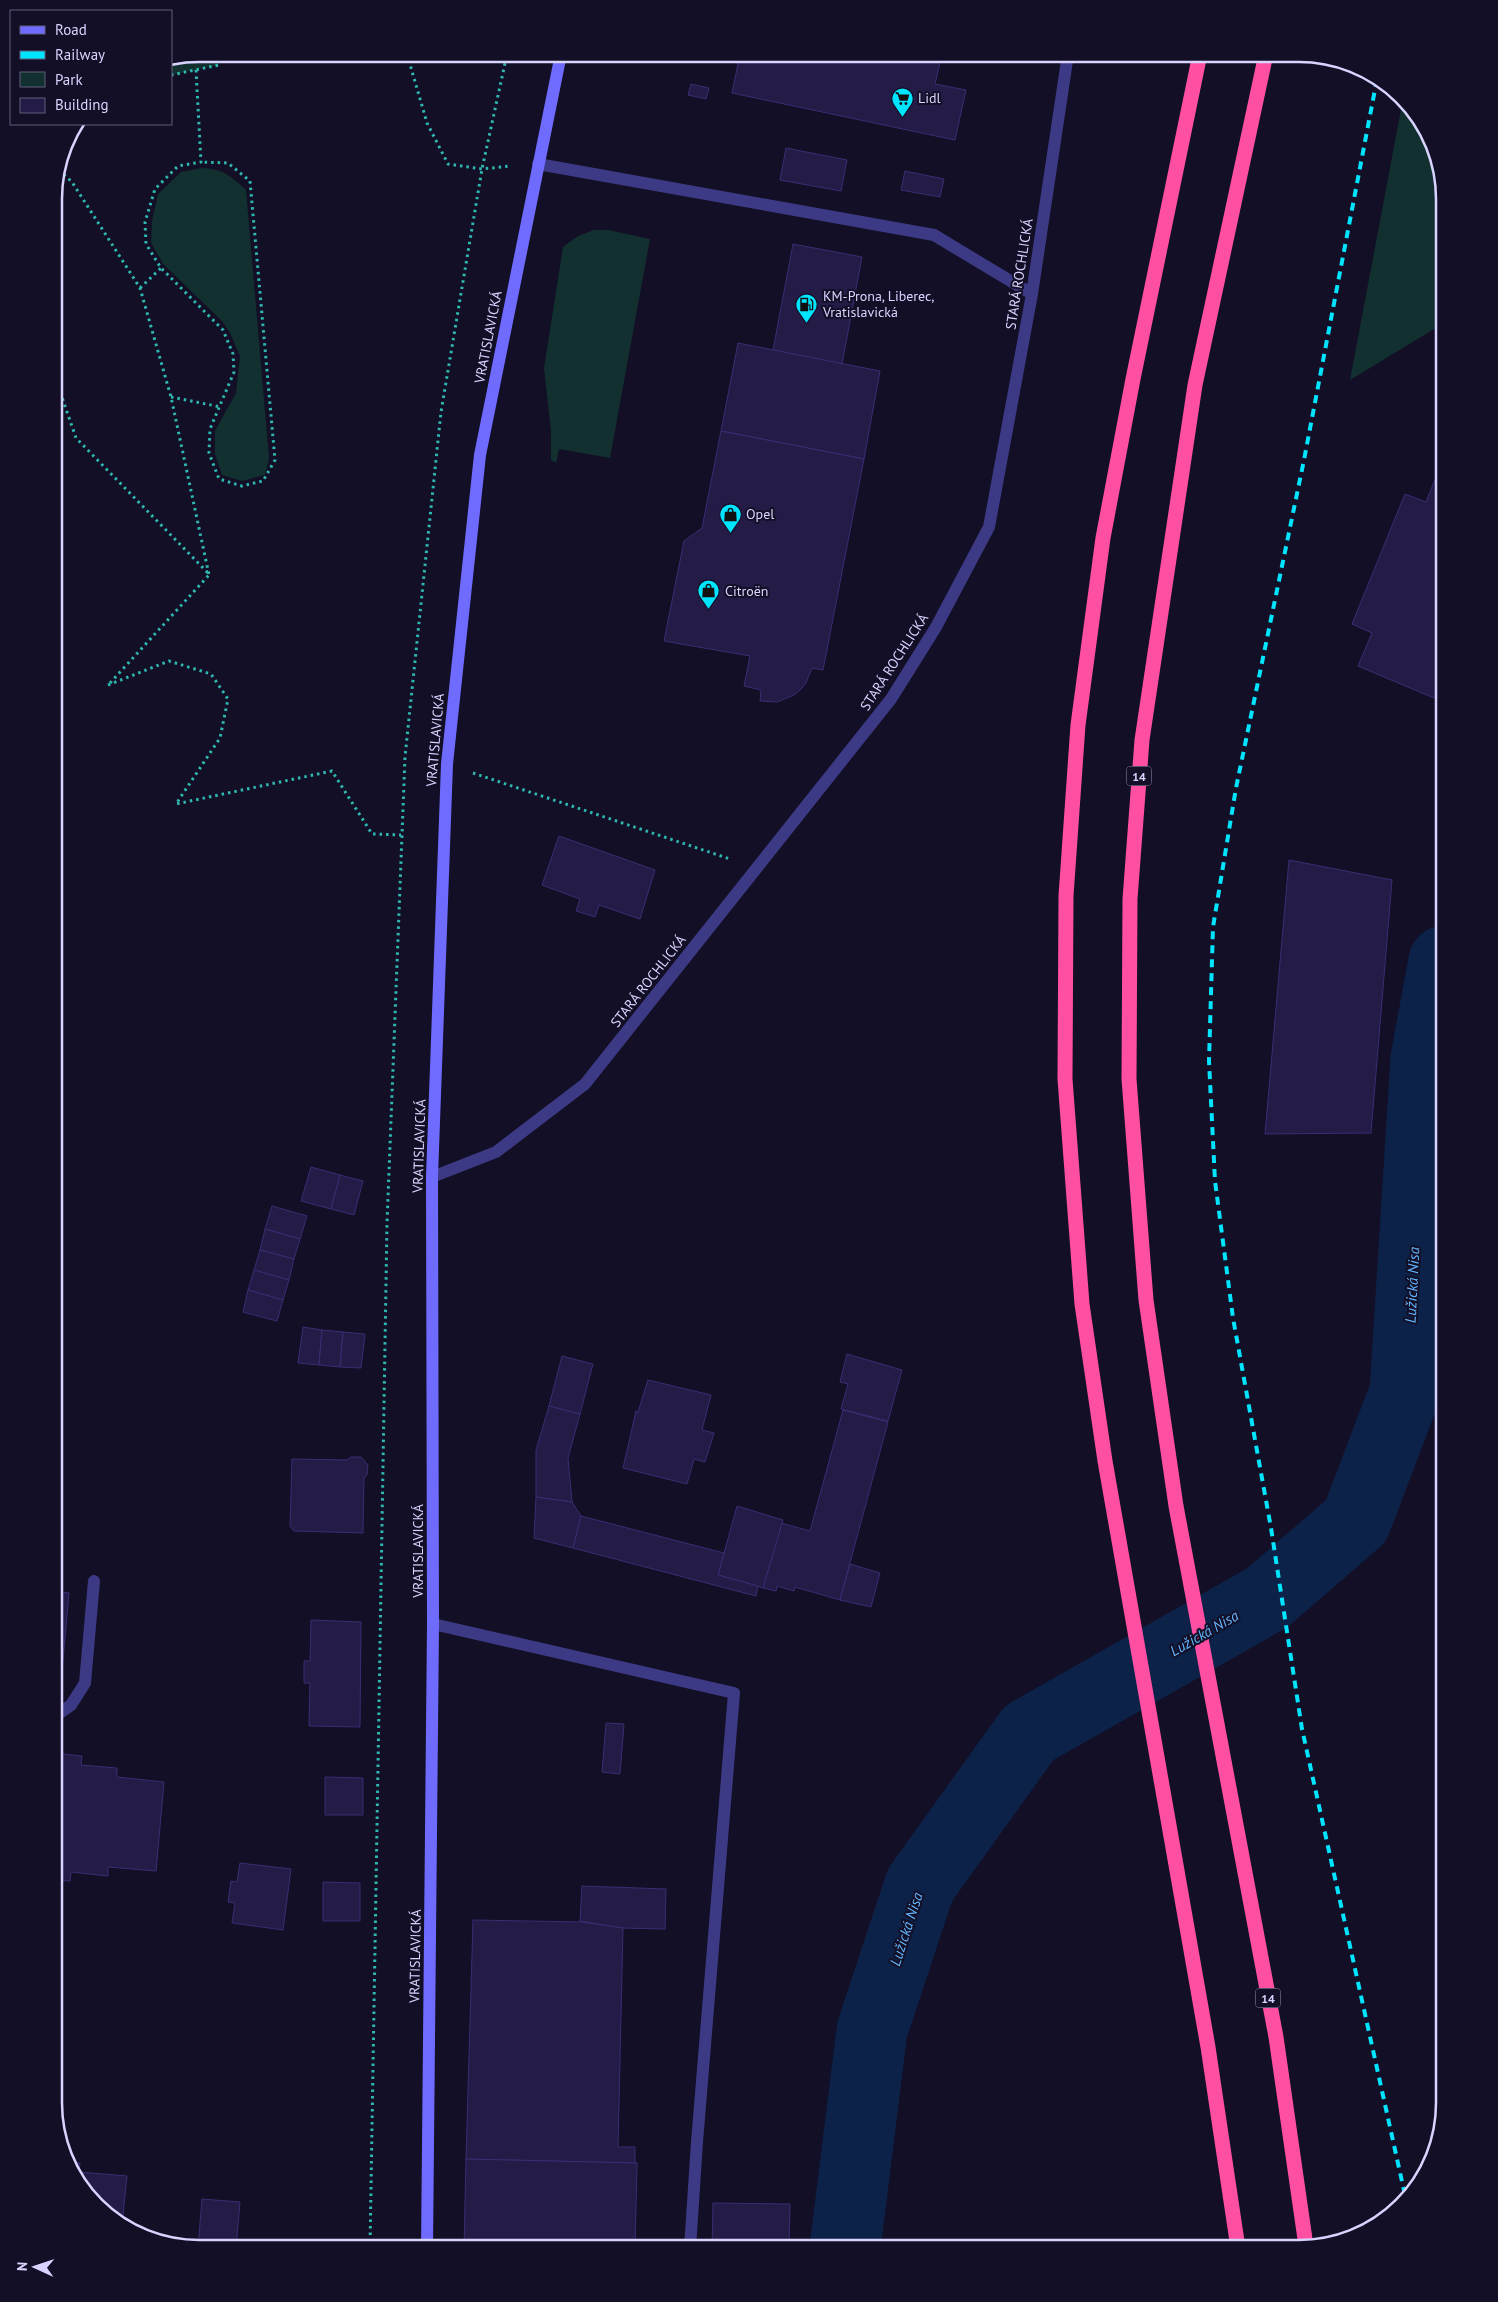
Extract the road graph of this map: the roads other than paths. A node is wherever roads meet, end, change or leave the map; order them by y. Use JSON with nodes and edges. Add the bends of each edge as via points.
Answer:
{"nodes":[{"id":1,"x":559,"y":63,"type":"edge"},
{"id":2,"x":1067,"y":63,"type":"edge"},
{"id":3,"x":1198,"y":63,"type":"edge"},
{"id":4,"x":1264,"y":63,"type":"edge"},
{"id":5,"x":538,"y":164,"type":"junction"},
{"id":6,"x":1032,"y":294,"type":"junction"},
{"id":7,"x":432,"y":1177,"type":"junction"},
{"id":8,"x":94,"y":1581,"type":"dead end"},
{"id":9,"x":433,"y":1624,"type":"junction"},
{"id":10,"x":62,"y":1711,"type":"edge"},
{"id":11,"x":427,"y":2239,"type":"edge"},
{"id":12,"x":691,"y":2239,"type":"edge"},
{"id":13,"x":1305,"y":2239,"type":"edge"},
{"id":14,"x":1237,"y":2240,"type":"edge"}],
"edges":[{"from":1,"to":5,"type":"street","name":"VRATISLAVICKÁ"},
{"from":2,"to":6,"type":"street","name":"STARÁ ROCHLICKÁ"},
{"from":3,"to":14,"type":"highway","via":[[1104,538],[1078,726],[1066,896],[1064,1080],[1082,1304],[1105,1461],[1208,2047]]},
{"from":4,"to":13,"type":"highway","number":"14","via":[[1196,385],[1142,740],[1130,899],[1131,1099],[1146,1300],[1176,1506],[1276,2037]]},
{"from":5,"to":6,"type":"street","via":[[934,235]]},
{"from":5,"to":7,"type":"street","name":"VRATISLAVICKÁ","via":[[480,455],[447,764]]},
{"from":6,"to":7,"type":"street","name":"STARÁ ROCHLICKÁ","via":[[989,526],[936,627],[891,698],[585,1084],[496,1152]]},
{"from":7,"to":9,"type":"street","name":"VRATISLAVICKÁ"},
{"from":8,"to":10,"type":"street","via":[[85,1683],[71,1705]]},
{"from":9,"to":11,"type":"street","name":"VRATISLAVICKÁ"},
{"from":9,"to":12,"type":"street","via":[[734,1692]]}]}
